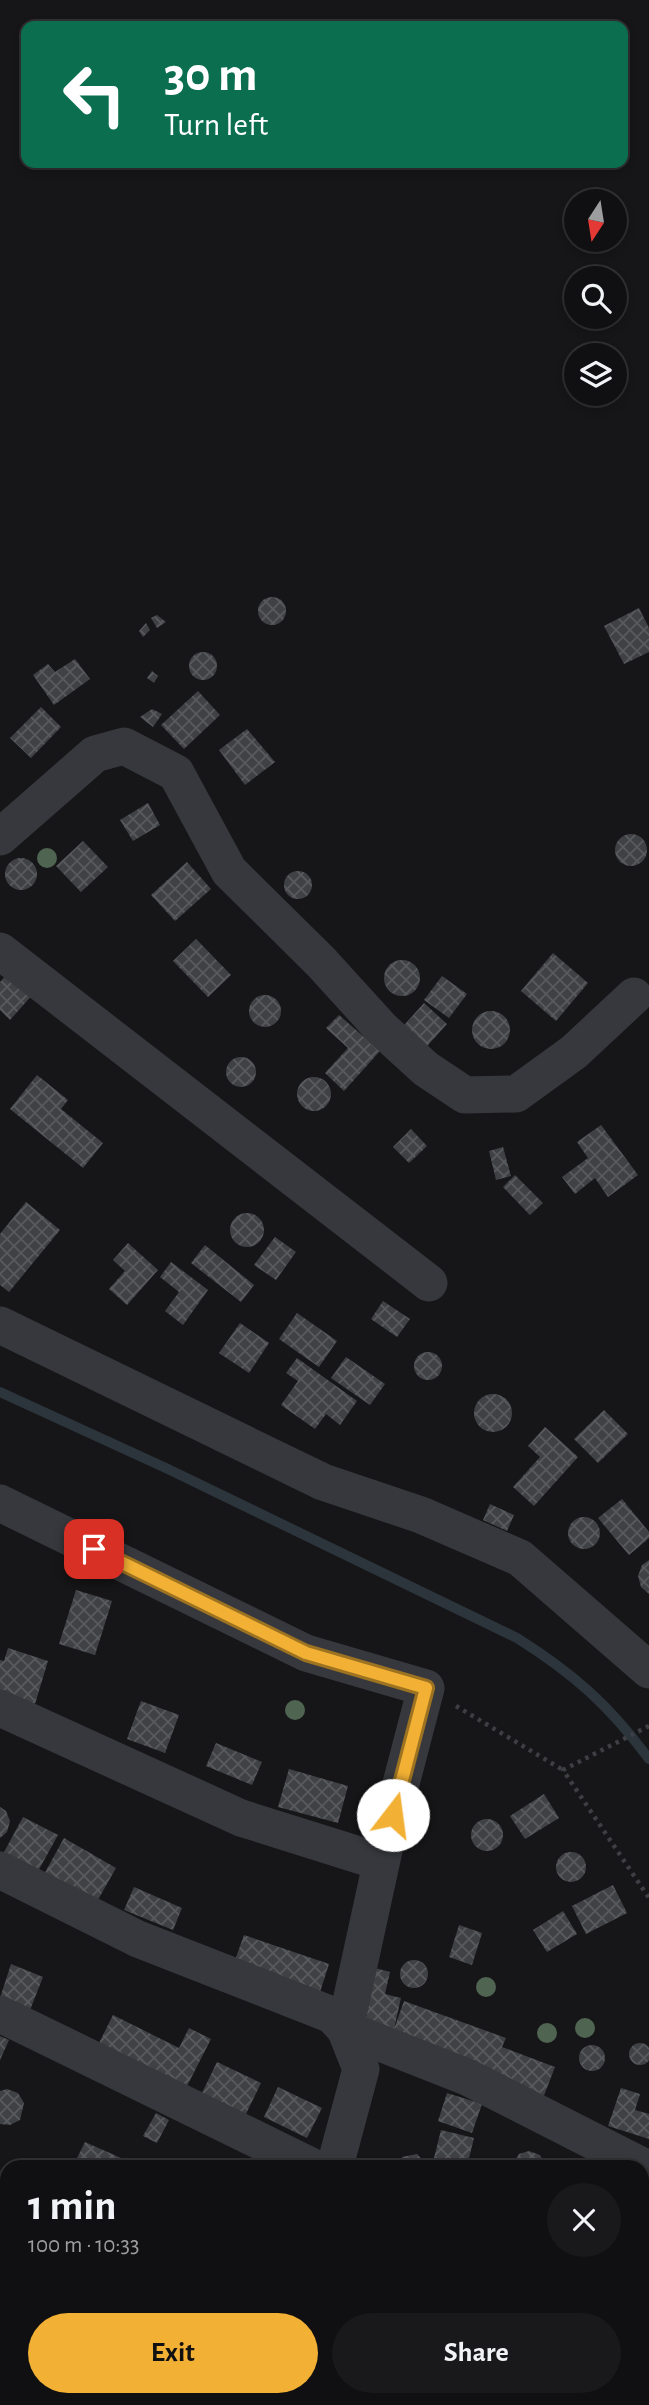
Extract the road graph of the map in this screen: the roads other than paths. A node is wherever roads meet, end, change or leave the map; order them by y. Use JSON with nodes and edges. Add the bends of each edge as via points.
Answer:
{"nodes":[{"id":1,"x":0,"y":837,"type":"edge"},
{"id":2,"x":0,"y":951,"type":"edge"},
{"id":3,"x":635,"y":996,"type":"dead end"},
{"id":4,"x":429,"y":1283,"type":"dead end"},
{"id":5,"x":0,"y":1325,"type":"edge"},
{"id":6,"x":0,"y":1503,"type":"edge"},
{"id":7,"x":649,"y":1670,"type":"edge"},
{"id":8,"x":0,"y":1708,"type":"edge"},
{"id":9,"x":381,"y":1861,"type":"junction"},
{"id":10,"x":0,"y":1870,"type":"edge"},
{"id":11,"x":0,"y":2014,"type":"edge"},
{"id":12,"x":345,"y":2029,"type":"junction"},
{"id":13,"x":299,"y":2160,"type":"edge"},
{"id":14,"x":337,"y":2160,"type":"edge"},
{"id":15,"x":628,"y":2160,"type":"edge"}],
"edges":[{"from":1,"to":3,"type":"street","via":[[95,754],[124,746],[176,773],[229,871],[382,1029],[426,1069],[465,1095],[516,1094],[574,1052]]},
{"from":2,"to":4,"type":"street"},
{"from":5,"to":7,"type":"street","via":[[323,1482],[421,1515],[520,1558]]},
{"from":6,"to":9,"type":"street","via":[[306,1653],[426,1688]]},
{"from":8,"to":9,"type":"street","via":[[241,1818]]},
{"from":9,"to":12,"type":"street"},
{"from":10,"to":12,"type":"street","via":[[138,1939],[332,2015]]},
{"from":11,"to":13,"type":"street"},
{"from":12,"to":14,"type":"street","via":[[361,2069]]},
{"from":12,"to":15,"type":"street","via":[[467,2077]]}]}
